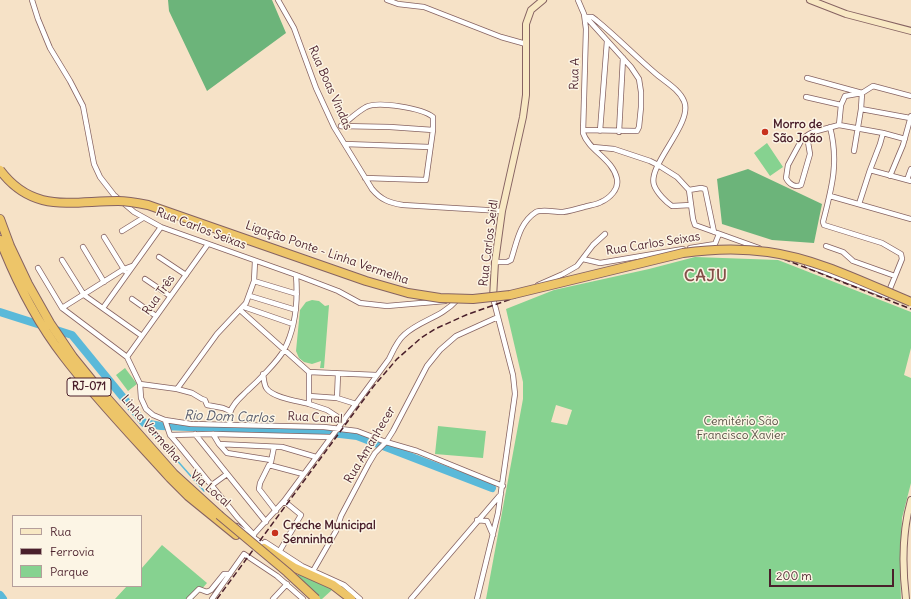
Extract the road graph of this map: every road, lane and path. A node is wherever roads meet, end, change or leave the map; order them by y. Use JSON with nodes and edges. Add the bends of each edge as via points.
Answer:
{"nodes":[{"id":1,"x":32,"y":0,"type":"edge"},
{"id":2,"x":278,"y":0,"type":"edge"},
{"id":3,"x":387,"y":0,"type":"edge"},
{"id":4,"x":543,"y":0,"type":"edge"},
{"id":5,"x":578,"y":0,"type":"edge"},
{"id":6,"x":810,"y":0,"type":"edge"},
{"id":7,"x":585,"y":16,"type":"junction"},
{"id":8,"x":911,"y":32,"type":"edge"},
{"id":9,"x":607,"y":41,"type":"junction"},
{"id":10,"x":526,"y":44,"type":"junction"},
{"id":11,"x":623,"y":58,"type":"junction"},
{"id":12,"x":807,"y":78,"type":"dead end"},
{"id":13,"x":862,"y":94,"type":"junction"},
{"id":14,"x":911,"y":96,"type":"edge"},
{"id":15,"x":806,"y":97,"type":"dead end"},
{"id":16,"x":841,"y":105,"type":"junction"},
{"id":17,"x":861,"y":109,"type":"junction"},
{"id":18,"x":911,"y":117,"type":"edge"},
{"id":19,"x":839,"y":125,"type":"junction"},
{"id":20,"x":341,"y":126,"type":"junction"},
{"id":21,"x":334,"y":127,"type":"junction"},
{"id":22,"x":830,"y":127,"type":"junction"},
{"id":23,"x":857,"y":128,"type":"junction"},
{"id":24,"x":433,"y":130,"type":"junction"},
{"id":25,"x":583,"y":130,"type":"junction"},
{"id":26,"x":600,"y":131,"type":"junction"},
{"id":27,"x":619,"y":132,"type":"junction"},
{"id":28,"x":883,"y":133,"type":"junction"},
{"id":29,"x":807,"y":136,"type":"junction"},
{"id":30,"x":905,"y":139,"type":"junction"},
{"id":31,"x":345,"y":144,"type":"junction"},
{"id":32,"x":430,"y":147,"type":"junction"},
{"id":33,"x":593,"y":147,"type":"junction"},
{"id":34,"x":854,"y":151,"type":"dead end"},
{"id":35,"x":658,"y":165,"type":"junction"},
{"id":36,"x":911,"y":169,"type":"edge"},
{"id":37,"x":0,"y":170,"type":"edge"},
{"id":38,"x":870,"y":170,"type":"junction"},
{"id":39,"x":890,"y":176,"type":"junction"},
{"id":40,"x":365,"y":178,"type":"junction"},
{"id":41,"x":909,"y":181,"type":"edge"},
{"id":42,"x":689,"y":190,"type":"junction"},
{"id":43,"x":830,"y":196,"type":"junction"},
{"id":44,"x":859,"y":204,"type":"junction"},
{"id":45,"x":691,"y":205,"type":"junction"},
{"id":46,"x":502,"y":211,"type":"junction"},
{"id":47,"x":143,"y":218,"type":"junction"},
{"id":48,"x":0,"y":219,"type":"edge"},
{"id":49,"x":911,"y":219,"type":"edge"},
{"id":50,"x":161,"y":227,"type":"junction"},
{"id":51,"x":122,"y":231,"type":"dead end"},
{"id":52,"x":714,"y":232,"type":"junction"},
{"id":53,"x":605,"y":234,"type":"dead end"},
{"id":54,"x":719,"y":234,"type":"junction"},
{"id":55,"x":104,"y":237,"type":"dead end"},
{"id":56,"x":0,"y":240,"type":"edge"},
{"id":57,"x":208,"y":244,"type":"junction"},
{"id":58,"x":826,"y":246,"type":"dead end"},
{"id":59,"x":83,"y":247,"type":"dead end"},
{"id":60,"x":767,"y":251,"type":"dead end"},
{"id":61,"x":159,"y":257,"type":"dead end"},
{"id":62,"x":583,"y":259,"type":"junction"},
{"id":63,"x":62,"y":260,"type":"dead end"},
{"id":64,"x":255,"y":260,"type":"junction"},
{"id":65,"x":796,"y":261,"type":"dead end"},
{"id":66,"x":495,"y":262,"type":"junction"},
{"id":67,"x":38,"y":268,"type":"dead end"},
{"id":68,"x":126,"y":272,"type":"junction"},
{"id":69,"x":186,"y":275,"type":"junction"},
{"id":70,"x":296,"y":275,"type":"junction"},
{"id":71,"x":895,"y":276,"type":"junction"},
{"id":72,"x":145,"y":279,"type":"dead end"},
{"id":73,"x":254,"y":281,"type":"junction"},
{"id":74,"x":104,"y":282,"type":"junction"},
{"id":75,"x":25,"y":286,"type":"junction"},
{"id":76,"x":297,"y":294,"type":"junction"},
{"id":77,"x":84,"y":295,"type":"junction"},
{"id":78,"x":170,"y":296,"type":"junction"},
{"id":79,"x":250,"y":296,"type":"junction"},
{"id":80,"x":132,"y":298,"type":"dead end"},
{"id":81,"x":493,"y":298,"type":"junction"},
{"id":82,"x":457,"y":300,"type":"junction"},
{"id":83,"x":911,"y":302,"type":"edge"},
{"id":84,"x":62,"y":308,"type":"junction"},
{"id":85,"x":103,"y":308,"type":"junction"},
{"id":86,"x":242,"y":308,"type":"junction"},
{"id":87,"x":296,"y":310,"type":"junction"},
{"id":88,"x":156,"y":316,"type":"junction"},
{"id":89,"x":498,"y":317,"type":"junction"},
{"id":90,"x":293,"y":324,"type":"junction"},
{"id":91,"x":142,"y":336,"type":"junction"},
{"id":92,"x":65,"y":341,"type":"dead end"},
{"id":93,"x":284,"y":351,"type":"junction"},
{"id":94,"x":127,"y":357,"type":"junction"},
{"id":95,"x":309,"y":372,"type":"junction"},
{"id":96,"x":263,"y":374,"type":"junction"},
{"id":97,"x":338,"y":374,"type":"junction"},
{"id":98,"x":376,"y":375,"type":"junction"},
{"id":99,"x":140,"y":384,"type":"junction"},
{"id":100,"x":177,"y":389,"type":"junction"},
{"id":101,"x":309,"y":396,"type":"junction"},
{"id":102,"x":337,"y":398,"type":"junction"},
{"id":103,"x":309,"y":404,"type":"junction"},
{"id":104,"x":356,"y":404,"type":"junction"},
{"id":105,"x":230,"y":411,"type":"junction"},
{"id":106,"x":344,"y":421,"type":"junction"},
{"id":107,"x":165,"y":422,"type":"junction"},
{"id":108,"x":230,"y":425,"type":"junction"},
{"id":109,"x":170,"y":433,"type":"junction"},
{"id":110,"x":334,"y":433,"type":"junction"},
{"id":111,"x":195,"y":434,"type":"junction"},
{"id":112,"x":213,"y":434,"type":"junction"},
{"id":113,"x":385,"y":443,"type":"junction"},
{"id":114,"x":219,"y":444,"type":"junction"},
{"id":115,"x":274,"y":447,"type":"junction"},
{"id":116,"x":316,"y":457,"type":"junction"},
{"id":117,"x":270,"y":463,"type":"junction"},
{"id":118,"x":227,"y":474,"type":"junction"},
{"id":119,"x":303,"y":474,"type":"junction"},
{"id":120,"x":212,"y":485,"type":"junction"},
{"id":121,"x":502,"y":486,"type":"junction"},
{"id":122,"x":501,"y":494,"type":"junction"},
{"id":123,"x":911,"y":500,"type":"edge"},
{"id":124,"x":284,"y":501,"type":"junction"},
{"id":125,"x":276,"y":511,"type":"junction"},
{"id":126,"x":219,"y":515,"type":"junction"},
{"id":127,"x":477,"y":520,"type":"junction"},
{"id":128,"x":266,"y":522,"type":"junction"},
{"id":129,"x":254,"y":534,"type":"junction"},
{"id":130,"x":493,"y":535,"type":"junction"},
{"id":131,"x":279,"y":552,"type":"junction"},
{"id":132,"x":313,"y":571,"type":"junction"},
{"id":133,"x":230,"y":574,"type":"junction"},
{"id":134,"x":287,"y":584,"type":"junction"},
{"id":135,"x":190,"y":599,"type":"edge"},
{"id":136,"x":212,"y":599,"type":"edge"},
{"id":137,"x":274,"y":599,"type":"edge"},
{"id":138,"x":303,"y":599,"type":"edge"},
{"id":139,"x":310,"y":599,"type":"edge"},
{"id":140,"x":316,"y":599,"type":"edge"},
{"id":141,"x":352,"y":599,"type":"edge"},
{"id":142,"x":355,"y":599,"type":"edge"},
{"id":143,"x":360,"y":599,"type":"edge"},
{"id":144,"x":411,"y":599,"type":"edge"},
{"id":145,"x":477,"y":599,"type":"edge"},
{"id":146,"x":906,"y":599,"type":"edge"}],
"edges":[{"from":1,"to":47,"type":"street","name":"Rua Carlos Seixas","via":[[50,48],[81,102],[94,164],[100,177],[114,195]]},
{"from":2,"to":21,"type":"street","name":"Rua Boas Vindas","via":[[294,28],[316,88]]},
{"from":3,"to":10,"type":"street","via":[[424,7]]},
{"from":4,"to":10,"type":"street","name":"Rua Carlos Seidl","via":[[531,10],[528,17]]},
{"from":5,"to":7,"type":"street","name":"Rua A"},
{"from":6,"to":8,"type":"street","via":[[846,14]]},
{"from":7,"to":9,"type":"street"},
{"from":7,"to":25,"type":"street","name":"Rua A"},
{"from":7,"to":35,"type":"street","via":[[592,17],[619,38],[684,100],[684,118]]},
{"from":9,"to":11,"type":"street"},
{"from":9,"to":26,"type":"street"},
{"from":10,"to":46,"type":"street","name":"Rua Carlos Seidl","via":[[526,95],[523,117]]},
{"from":11,"to":27,"type":"street"},
{"from":11,"to":27,"type":"street","via":[[636,72],[641,87],[641,107],[637,132]]},
{"from":12,"to":13,"type":"street"},
{"from":13,"to":14,"type":"street","via":[[869,87],[875,86]]},
{"from":13,"to":16,"type":"street","via":[[845,96]]},
{"from":13,"to":17,"type":"street"},
{"from":15,"to":16,"type":"street"},
{"from":16,"to":19,"type":"street"},
{"from":17,"to":18,"type":"street"},
{"from":17,"to":23,"type":"street"},
{"from":18,"to":30,"type":"street"},
{"from":19,"to":22,"type":"street"},
{"from":19,"to":23,"type":"street"},
{"from":20,"to":21,"type":"street"},
{"from":20,"to":24,"type":"street"},
{"from":20,"to":24,"type":"street","via":[[366,107],[378,105],[419,110],[431,115]]},
{"from":21,"to":31,"type":"street","name":"Rua Boas Vindas"},
{"from":22,"to":29,"type":"street"},
{"from":22,"to":43,"type":"street","via":[[835,155]]},
{"from":23,"to":28,"type":"street"},
{"from":23,"to":34,"type":"street"},
{"from":24,"to":32,"type":"street"},
{"from":25,"to":26,"type":"street"},
{"from":25,"to":33,"type":"street","via":[[586,141]]},
{"from":26,"to":27,"type":"street"},
{"from":28,"to":30,"type":"street"},
{"from":28,"to":38,"type":"street"},
{"from":29,"to":29,"type":"street","via":[[810,154],[801,185],[795,186],[787,180],[787,168],[801,141]]},
{"from":30,"to":39,"type":"street"},
{"from":31,"to":32,"type":"street"},
{"from":31,"to":40,"type":"street","name":"Rua Boas Vindas"},
{"from":32,"to":40,"type":"street","via":[[425,180]]},
{"from":33,"to":35,"type":"street","via":[[614,149]]},
{"from":33,"to":66,"type":"street","via":[[615,174],[615,191],[601,203],[565,212],[535,212],[520,231],[511,260]]},
{"from":35,"to":42,"type":"street","via":[[677,177]]},
{"from":35,"to":45,"type":"street","via":[[654,184],[664,198],[672,206]]},
{"from":36,"to":41,"type":"street"},
{"from":37,"to":83,"type":"highway","name":"Ligação Ponte - Linha Vermelha","bridge":true,"via":[[17,188],[39,199],[67,203],[119,201],[148,205],[366,281],[428,297],[461,300],[498,297],[683,254],[739,249],[806,260]]},
{"from":38,"to":39,"type":"street"},
{"from":38,"to":44,"type":"street"},
{"from":39,"to":41,"type":"street"},
{"from":40,"to":46,"type":"street","name":"Rua Boas Vindas","via":[[378,196],[393,203]]},
{"from":42,"to":45,"type":"street"},
{"from":42,"to":52,"type":"street","via":[[705,189]]},
{"from":43,"to":44,"type":"street"},
{"from":43,"to":71,"type":"street","via":[[824,225],[882,243],[901,254],[902,259]]},
{"from":44,"to":49,"type":"street"},
{"from":45,"to":52,"type":"street","via":[[695,225]]},
{"from":46,"to":66,"type":"street","name":"Rua Carlos Seidl"},
{"from":47,"to":50,"type":"street","name":"Rua Carlos Seixas"},
{"from":47,"to":51,"type":"street"},
{"from":48,"to":75,"type":"highway","name":"Linha Vermelha","number":"RJ-071"},
{"from":50,"to":57,"type":"street","name":"Rua Carlos Seixas"},
{"from":50,"to":68,"type":"street"},
{"from":52,"to":54,"type":"street"},
{"from":53,"to":62,"type":"street","name":"Rua Carlos Seixas"},
{"from":54,"to":60,"type":"street"},
{"from":54,"to":62,"type":"street","name":"Rua Carlos Seixas","via":[[714,245],[600,263]]},
{"from":55,"to":68,"type":"street"},
{"from":56,"to":75,"type":"highway","name":"Linha Vermelha","number":"RJ-071"},
{"from":57,"to":64,"type":"street","name":"Rua Carlos Seixas"},
{"from":57,"to":69,"type":"street","name":"Rua Três"},
{"from":58,"to":71,"type":"street","via":[[843,252],[853,261]]},
{"from":59,"to":74,"type":"street"},
{"from":61,"to":69,"type":"street"},
{"from":62,"to":81,"type":"street","name":"Rua Carlos Seixas","via":[[571,270],[552,279]]},
{"from":63,"to":77,"type":"street"},
{"from":64,"to":70,"type":"street","name":"Rua Carlos Seixas"},
{"from":64,"to":73,"type":"street"},
{"from":65,"to":71,"type":"street","via":[[887,296]]},
{"from":66,"to":81,"type":"street","name":"Rua Carlos Seidl"},
{"from":67,"to":84,"type":"street"},
{"from":68,"to":74,"type":"street"},
{"from":68,"to":85,"type":"street"},
{"from":69,"to":78,"type":"street","name":"Rua Três"},
{"from":70,"to":76,"type":"street"},
{"from":70,"to":82,"type":"street","name":"Rua Carlos Seixas","via":[[366,304],[387,306]]},
{"from":72,"to":78,"type":"street"},
{"from":73,"to":76,"type":"street"},
{"from":73,"to":79,"type":"street"},
{"from":74,"to":77,"type":"street"},
{"from":75,"to":126,"type":"highway","name":"Linha Vermelha","number":"RJ-071","via":[[62,343],[85,372],[174,474]]},
{"from":75,"to":139,"type":"highway","name":"Linha Vermelha","number":"RJ-071","via":[[44,327],[63,356],[170,478],[216,520],[282,572]]},
{"from":76,"to":87,"type":"street"},
{"from":77,"to":84,"type":"street"},
{"from":77,"to":85,"type":"street"},
{"from":78,"to":88,"type":"street","name":"Rua Três"},
{"from":79,"to":86,"type":"street"},
{"from":79,"to":87,"type":"street"},
{"from":80,"to":88,"type":"street"},
{"from":81,"to":82,"type":"street","name":"Rua Carlos Seixas"},
{"from":81,"to":89,"type":"street","name":"Rua Carlos Seidl"},
{"from":82,"to":98,"type":"street","via":[[445,312],[404,335]]},
{"from":84,"to":94,"type":"street"},
{"from":85,"to":91,"type":"street"},
{"from":86,"to":90,"type":"street"},
{"from":86,"to":93,"type":"street"},
{"from":86,"to":100,"type":"street","via":[[217,334]]},
{"from":87,"to":90,"type":"street"},
{"from":88,"to":91,"type":"street","name":"Rua Três"},
{"from":89,"to":113,"type":"street","name":"Rua Amanhecer","via":[[456,336],[440,350],[427,366]]},
{"from":89,"to":121,"type":"street","name":"Rua Carlos Seidl","via":[[513,375],[515,394]]},
{"from":90,"to":93,"type":"street"},
{"from":91,"to":94,"type":"street","name":"Rua Três"},
{"from":92,"to":142,"type":"street","name":"Via Local","via":[[169,465],[206,500],[276,554],[296,567],[334,583]]},
{"from":93,"to":95,"type":"street"},
{"from":93,"to":96,"type":"street"},
{"from":94,"to":99,"type":"street","name":"Rua Canal"},
{"from":95,"to":97,"type":"street"},
{"from":95,"to":101,"type":"street"},
{"from":96,"to":103,"type":"street","via":[[268,391]]},
{"from":96,"to":105,"type":"street"},
{"from":97,"to":98,"type":"street"},
{"from":97,"to":102,"type":"street"},
{"from":98,"to":104,"type":"street"},
{"from":99,"to":100,"type":"street"},
{"from":99,"to":107,"type":"street","name":"Rua Canal","via":[[144,407]]},
{"from":100,"to":105,"type":"street","via":[[205,400],[207,405]]},
{"from":101,"to":102,"type":"street"},
{"from":101,"to":103,"type":"street"},
{"from":102,"to":104,"type":"street"},
{"from":103,"to":106,"type":"street","via":[[327,410]]},
{"from":104,"to":106,"type":"street"},
{"from":105,"to":108,"type":"street"},
{"from":106,"to":110,"type":"street"},
{"from":107,"to":108,"type":"street","name":"Rua Canal"},
{"from":107,"to":109,"type":"street"},
{"from":108,"to":110,"type":"street","name":"Rua Canal"},
{"from":109,"to":111,"type":"street"},
{"from":109,"to":120,"type":"street"},
{"from":110,"to":112,"type":"street"},
{"from":110,"to":113,"type":"street","name":"Rua Canal","via":[[356,431]]},
{"from":110,"to":116,"type":"street"},
{"from":111,"to":112,"type":"street"},
{"from":111,"to":118,"type":"street"},
{"from":112,"to":114,"type":"street"},
{"from":113,"to":121,"type":"street","name":"Rua Canal","via":[[417,451]]},
{"from":113,"to":132,"type":"street","name":"Rua Amanhecer","via":[[369,463],[341,516],[336,532]]},
{"from":114,"to":115,"type":"street"},
{"from":114,"to":117,"type":"street","via":[[227,453]]},
{"from":115,"to":116,"type":"street"},
{"from":115,"to":117,"type":"street"},
{"from":116,"to":119,"type":"street"},
{"from":117,"to":119,"type":"street"},
{"from":117,"to":125,"type":"street","via":[[259,491]]},
{"from":118,"to":120,"type":"street"},
{"from":118,"to":128,"type":"street"},
{"from":119,"to":124,"type":"street"},
{"from":120,"to":129,"type":"street"},
{"from":121,"to":122,"type":"street","name":"Rua Carlos Seidl"},
{"from":122,"to":127,"type":"street"},
{"from":122,"to":130,"type":"street","name":"Rua Carlos Seidl"},
{"from":123,"to":146,"type":"street","via":[[904,544]]},
{"from":124,"to":125,"type":"street"},
{"from":124,"to":131,"type":"street","via":[[301,515]]},
{"from":125,"to":128,"type":"street"},
{"from":126,"to":140,"type":"highway","name":"Linha Vermelha","number":"RJ-071","bridge":true},
{"from":126,"to":141,"type":"highway","bridge":true,"via":[[279,559],[333,585]]},
{"from":127,"to":130,"type":"street","via":[[487,521]]},
{"from":127,"to":144,"type":"street"},
{"from":128,"to":129,"type":"street"},
{"from":129,"to":131,"type":"street"},
{"from":130,"to":145,"type":"street","name":"Rua Carlos Seidl"},
{"from":131,"to":132,"type":"street"},
{"from":132,"to":143,"type":"street","via":[[344,584]]},
{"from":133,"to":134,"type":"street","via":[[244,554]]},
{"from":133,"to":135,"type":"street","via":[[224,574],[207,592],[199,589]]},
{"from":133,"to":136,"type":"street"},
{"from":134,"to":137,"type":"street"},
{"from":134,"to":138,"type":"street"}]}
